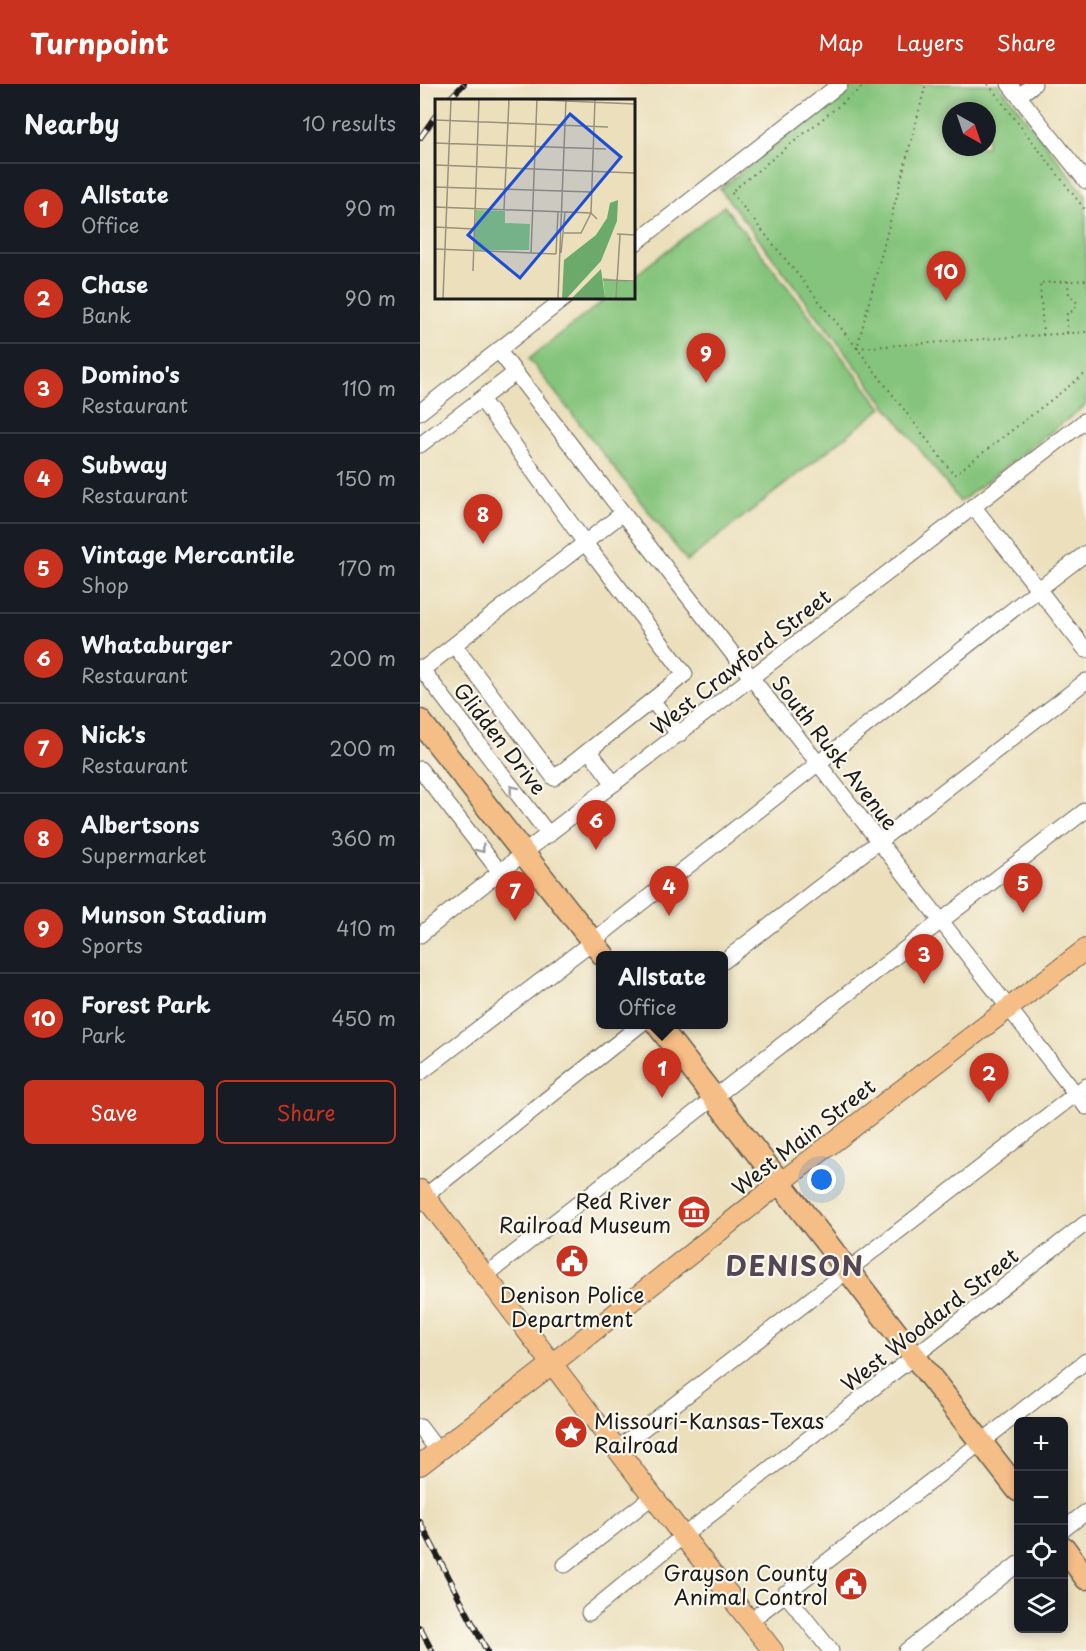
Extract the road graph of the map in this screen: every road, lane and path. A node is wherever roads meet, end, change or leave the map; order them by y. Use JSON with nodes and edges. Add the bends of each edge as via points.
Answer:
{"nodes":[{"id":1,"x":840,"y":84,"type":"edge"},
{"id":2,"x":866,"y":84,"type":"edge"},
{"id":3,"x":926,"y":84,"type":"edge"},
{"id":4,"x":988,"y":84,"type":"edge"},
{"id":5,"x":1034,"y":84,"type":"edge"},
{"id":6,"x":1014,"y":90,"type":"edge"},
{"id":7,"x":1084,"y":174,"type":"edge"},
{"id":8,"x":1086,"y":211,"type":"edge"},
{"id":9,"x":634,"y":244,"type":"edge"},
{"id":10,"x":1086,"y":280,"type":"edge"},
{"id":11,"x":1068,"y":282,"type":"junction"},
{"id":12,"x":565,"y":298,"type":"edge"},
{"id":13,"x":1086,"y":332,"type":"edge"},
{"id":14,"x":1067,"y":333,"type":"junction"},
{"id":15,"x":1043,"y":335,"type":"junction"},
{"id":16,"x":857,"y":348,"type":"junction"},
{"id":17,"x":498,"y":350,"type":"junction"},
{"id":18,"x":515,"y":373,"type":"junction"},
{"id":19,"x":1086,"y":373,"type":"edge"},
{"id":20,"x":481,"y":399,"type":"junction"},
{"id":21,"x":420,"y":412,"type":"edge"},
{"id":22,"x":1086,"y":420,"type":"edge"},
{"id":23,"x":420,"y":446,"type":"edge"},
{"id":24,"x":973,"y":506,"type":"junction"},
{"id":25,"x":622,"y":513,"type":"junction"},
{"id":26,"x":585,"y":543,"type":"junction"},
{"id":27,"x":1086,"y":553,"type":"edge"},
{"id":28,"x":1039,"y":589,"type":"junction"},
{"id":29,"x":454,"y":645,"type":"junction"},
{"id":30,"x":1086,"y":650,"type":"edge"},
{"id":31,"x":421,"y":669,"type":"edge"},
{"id":32,"x":753,"y":678,"type":"junction"},
{"id":33,"x":1086,"y":681,"type":"edge"},
{"id":34,"x":652,"y":700,"type":"junction"},
{"id":35,"x":420,"y":721,"type":"edge"},
{"id":36,"x":679,"y":735,"type":"junction"},
{"id":37,"x":589,"y":750,"type":"junction"},
{"id":38,"x":818,"y":763,"type":"junction"},
{"id":39,"x":420,"y":770,"type":"edge"},
{"id":40,"x":614,"y":784,"type":"junction"},
{"id":41,"x":1086,"y":810,"type":"edge"},
{"id":42,"x":549,"y":835,"type":"junction"},
{"id":43,"x":879,"y":842,"type":"junction"},
{"id":44,"x":525,"y":852,"type":"junction"},
{"id":45,"x":500,"y":872,"type":"junction"},
{"id":46,"x":940,"y":921,"type":"junction"},
{"id":47,"x":420,"y":935,"type":"edge"},
{"id":48,"x":598,"y":948,"type":"edge"},
{"id":49,"x":1086,"y":949,"type":"edge"},
{"id":50,"x":728,"y":957,"type":"edge"},
{"id":51,"x":1010,"y":1008,"type":"junction"},
{"id":52,"x":635,"y":1029,"type":"edge"},
{"id":53,"x":661,"y":1029,"type":"edge"},
{"id":54,"x":420,"y":1073,"type":"edge"},
{"id":55,"x":1081,"y":1090,"type":"edge"},
{"id":56,"x":713,"y":1097,"type":"junction"},
{"id":57,"x":1086,"y":1107,"type":"edge"},
{"id":58,"x":780,"y":1183,"type":"junction"},
{"id":59,"x":422,"y":1193,"type":"edge"},
{"id":60,"x":1086,"y":1223,"type":"edge"},
{"id":61,"x":847,"y":1270,"type":"junction"},
{"id":62,"x":485,"y":1276,"type":"junction"},
{"id":63,"x":914,"y":1357,"type":"junction"},
{"id":64,"x":1086,"y":1361,"type":"edge"},
{"id":65,"x":552,"y":1364,"type":"junction"},
{"id":66,"x":420,"y":1427,"type":"edge"},
{"id":67,"x":981,"y":1442,"type":"junction"},
{"id":68,"x":617,"y":1449,"type":"junction"},
{"id":69,"x":438,"y":1451,"type":"junction"},
{"id":70,"x":420,"y":1465,"type":"edge"},
{"id":71,"x":1014,"y":1485,"type":"edge"},
{"id":72,"x":652,"y":1496,"type":"junction"},
{"id":73,"x":1086,"y":1513,"type":"edge"},
{"id":74,"x":1068,"y":1526,"type":"edge"},
{"id":75,"x":683,"y":1536,"type":"junction"},
{"id":76,"x":1068,"y":1553,"type":"edge"},
{"id":77,"x":565,"y":1565,"type":"dead end"},
{"id":78,"x":1014,"y":1567,"type":"edge"},
{"id":79,"x":1086,"y":1578,"type":"edge"},
{"id":80,"x":785,"y":1593,"type":"junction"},
{"id":81,"x":589,"y":1613,"type":"dead end"},
{"id":82,"x":750,"y":1621,"type":"junction"},
{"id":83,"x":773,"y":1651,"type":"edge"},
{"id":84,"x":831,"y":1651,"type":"edge"},
{"id":85,"x":906,"y":1651,"type":"edge"}],
"edges":[{"from":1,"to":9,"type":"street"},
{"from":2,"to":16,"type":"path","via":[[730,192]]},
{"from":3,"to":16,"type":"path"},
{"from":4,"to":8,"type":"path"},
{"from":5,"to":6,"type":"street"},
{"from":6,"to":7,"type":"street"},
{"from":10,"to":11,"type":"path"},
{"from":11,"to":14,"type":"path","via":[[1069,295],[1077,305],[1067,313]]},
{"from":11,"to":15,"type":"path","via":[[1040,283]]},
{"from":12,"to":17,"type":"street"},
{"from":13,"to":14,"type":"path"},
{"from":14,"to":15,"type":"path"},
{"from":15,"to":16,"type":"path"},
{"from":16,"to":19,"type":"path","via":[[954,475]]},
{"from":17,"to":18,"type":"street","name":"South Rusk Avenue"},
{"from":17,"to":21,"type":"street"},
{"from":18,"to":20,"type":"street"},
{"from":18,"to":25,"type":"street","name":"South Rusk Avenue"},
{"from":20,"to":23,"type":"street"},
{"from":20,"to":26,"type":"street"},
{"from":22,"to":24,"type":"street","name":"West Crawford Street"},
{"from":24,"to":28,"type":"street"},
{"from":24,"to":32,"type":"street","name":"West Crawford Street"},
{"from":25,"to":26,"type":"street"},
{"from":25,"to":32,"type":"street","name":"South Rusk Avenue"},
{"from":26,"to":29,"type":"street"},
{"from":26,"to":34,"type":"street","via":[[685,674]]},
{"from":27,"to":28,"type":"street"},
{"from":28,"to":30,"type":"street"},
{"from":28,"to":38,"type":"street"},
{"from":29,"to":31,"type":"street"},
{"from":29,"to":37,"type":"street","via":[[554,778]]},
{"from":42,"to":31,"type":"street","name":"Glidden Drive","one_way":true},
{"from":32,"to":36,"type":"street","name":"West Crawford Street"},
{"from":32,"to":38,"type":"street","name":"South Rusk Avenue"},
{"from":33,"to":43,"type":"street"},
{"from":34,"to":36,"type":"street"},
{"from":34,"to":37,"type":"street"},
{"from":35,"to":44,"type":"highway"},
{"from":36,"to":40,"type":"street","name":"West Crawford Street"},
{"from":37,"to":40,"type":"street"},
{"from":38,"to":43,"type":"street","name":"South Rusk Avenue"},
{"from":38,"to":48,"type":"street"},
{"from":39,"to":45,"type":"street","one_way":true},
{"from":40,"to":42,"type":"street","name":"West Crawford Street"},
{"from":41,"to":46,"type":"street"},
{"from":42,"to":44,"type":"street","name":"West Crawford Street"},
{"from":43,"to":46,"type":"street","name":"South Rusk Avenue"},
{"from":43,"to":50,"type":"street"},
{"from":44,"to":45,"type":"street","name":"West Crawford Street"},
{"from":44,"to":48,"type":"highway"},
{"from":45,"to":47,"type":"street","name":"West Crawford Street"},
{"from":46,"to":51,"type":"street","name":"South Rusk Avenue"},
{"from":46,"to":56,"type":"street"},
{"from":48,"to":54,"type":"street"},
{"from":49,"to":51,"type":"main road","name":"West Main Street"},
{"from":51,"to":55,"type":"street","name":"South Rusk Avenue"},
{"from":51,"to":58,"type":"main road","name":"West Main Street"},
{"from":52,"to":59,"type":"street"},
{"from":53,"to":56,"type":"highway"},
{"from":55,"to":57,"type":"street","name":"South Rusk Avenue"},
{"from":55,"to":61,"type":"street"},
{"from":56,"to":58,"type":"highway"},
{"from":56,"to":62,"type":"street"},
{"from":58,"to":61,"type":"highway"},
{"from":58,"to":65,"type":"main road","name":"West Main Street"},
{"from":59,"to":62,"type":"main road"},
{"from":60,"to":63,"type":"street","name":"West Woodard Street"},
{"from":61,"to":63,"type":"highway"},
{"from":61,"to":68,"type":"street"},
{"from":62,"to":65,"type":"main road"},
{"from":63,"to":67,"type":"highway"},
{"from":63,"to":75,"type":"street","name":"West Woodard Street"},
{"from":64,"to":67,"type":"street"},
{"from":65,"to":68,"type":"main road"},
{"from":65,"to":69,"type":"main road","name":"West Main Street"},
{"from":66,"to":69,"type":"street"},
{"from":67,"to":71,"type":"highway"},
{"from":67,"to":80,"type":"street"},
{"from":68,"to":72,"type":"main road"},
{"from":69,"to":70,"type":"main road","name":"West Main Street"},
{"from":72,"to":75,"type":"main road"},
{"from":72,"to":77,"type":"street"},
{"from":73,"to":74,"type":"street"},
{"from":75,"to":81,"type":"street","name":"West Woodard Street"},
{"from":75,"to":82,"type":"main road"},
{"from":76,"to":79,"type":"highway"},
{"from":78,"to":85,"type":"street"},
{"from":80,"to":82,"type":"street"},
{"from":80,"to":84,"type":"street"},
{"from":82,"to":83,"type":"main road"}]}
